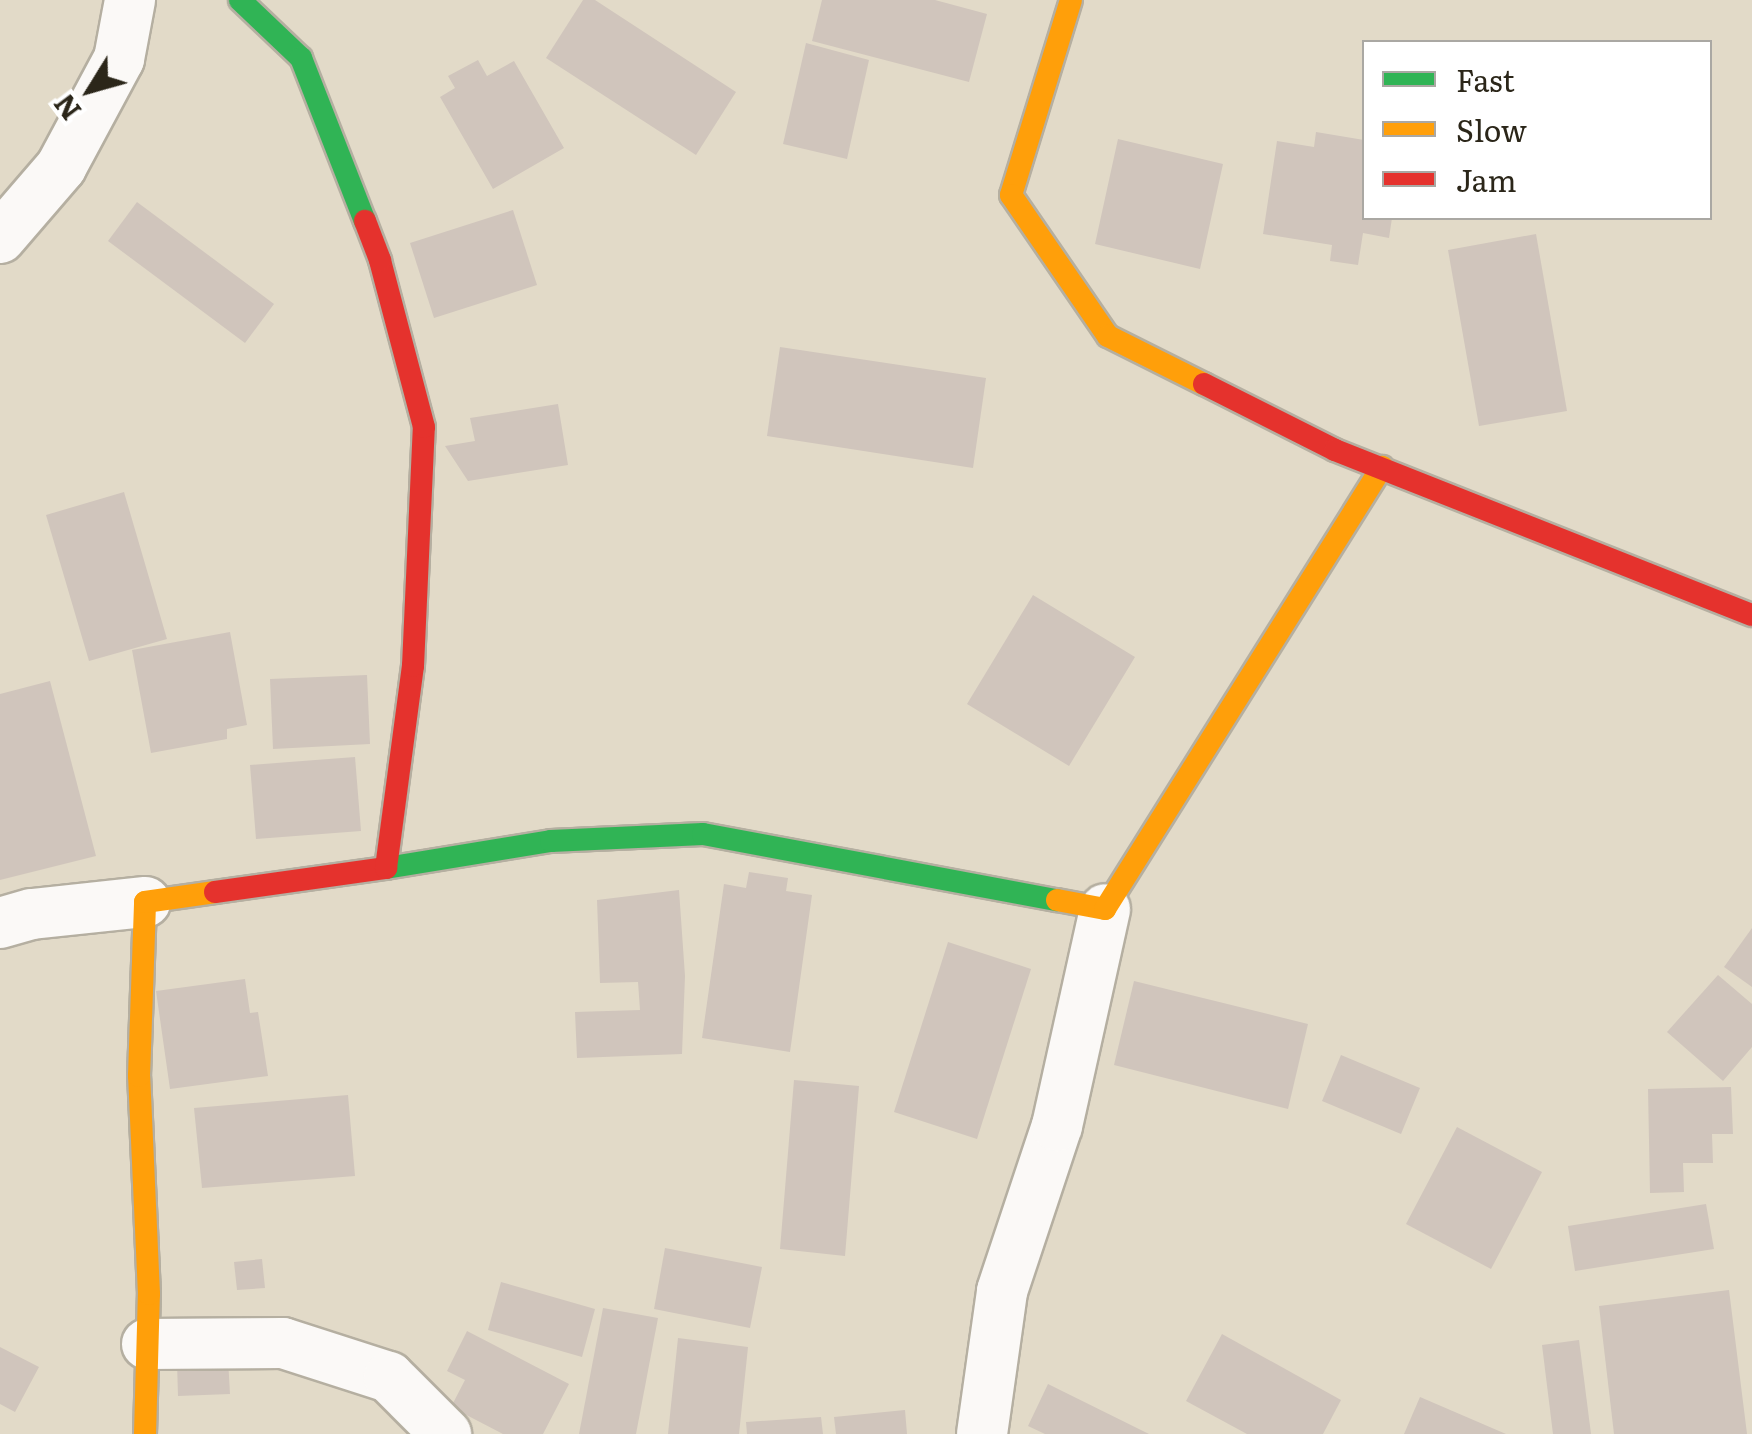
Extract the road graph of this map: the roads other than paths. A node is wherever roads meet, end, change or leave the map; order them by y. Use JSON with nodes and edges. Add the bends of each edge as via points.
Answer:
{"nodes":[{"id":1,"x":130,"y":0,"type":"edge"},
{"id":2,"x":240,"y":0,"type":"edge"},
{"id":3,"x":1071,"y":0,"type":"edge"},
{"id":4,"x":0,"y":238,"type":"edge"},
{"id":5,"x":1382,"y":467,"type":"junction"},
{"id":6,"x":1752,"y":615,"type":"edge"},
{"id":7,"x":386,"y":868,"type":"junction"},
{"id":8,"x":144,"y":902,"type":"junction"},
{"id":9,"x":1105,"y":909,"type":"junction"},
{"id":10,"x":0,"y":924,"type":"edge"},
{"id":11,"x":147,"y":1344,"type":"junction"},
{"id":12,"x":145,"y":1434,"type":"edge"},
{"id":13,"x":446,"y":1434,"type":"edge"},
{"id":14,"x":982,"y":1434,"type":"edge"}],
"edges":[{"from":1,"to":4,"type":"street","via":[[119,59],[69,152]]},
{"from":2,"to":7,"type":"street","via":[[301,58],[380,260],[424,427],[413,666]]},
{"from":3,"to":5,"type":"street","via":[[1011,195],[1108,336]]},
{"from":5,"to":6,"type":"street"},
{"from":5,"to":9,"type":"street"},
{"from":7,"to":8,"type":"street"},
{"from":7,"to":9,"type":"street","via":[[551,840],[703,834]]},
{"from":8,"to":10,"type":"street","via":[[32,914]]},
{"from":8,"to":11,"type":"street","via":[[139,1076]]},
{"from":9,"to":14,"type":"street","via":[[1057,1126],[1002,1291]]},
{"from":11,"to":12,"type":"street"},
{"from":11,"to":13,"type":"street","via":[[283,1343],[389,1377]]}]}
